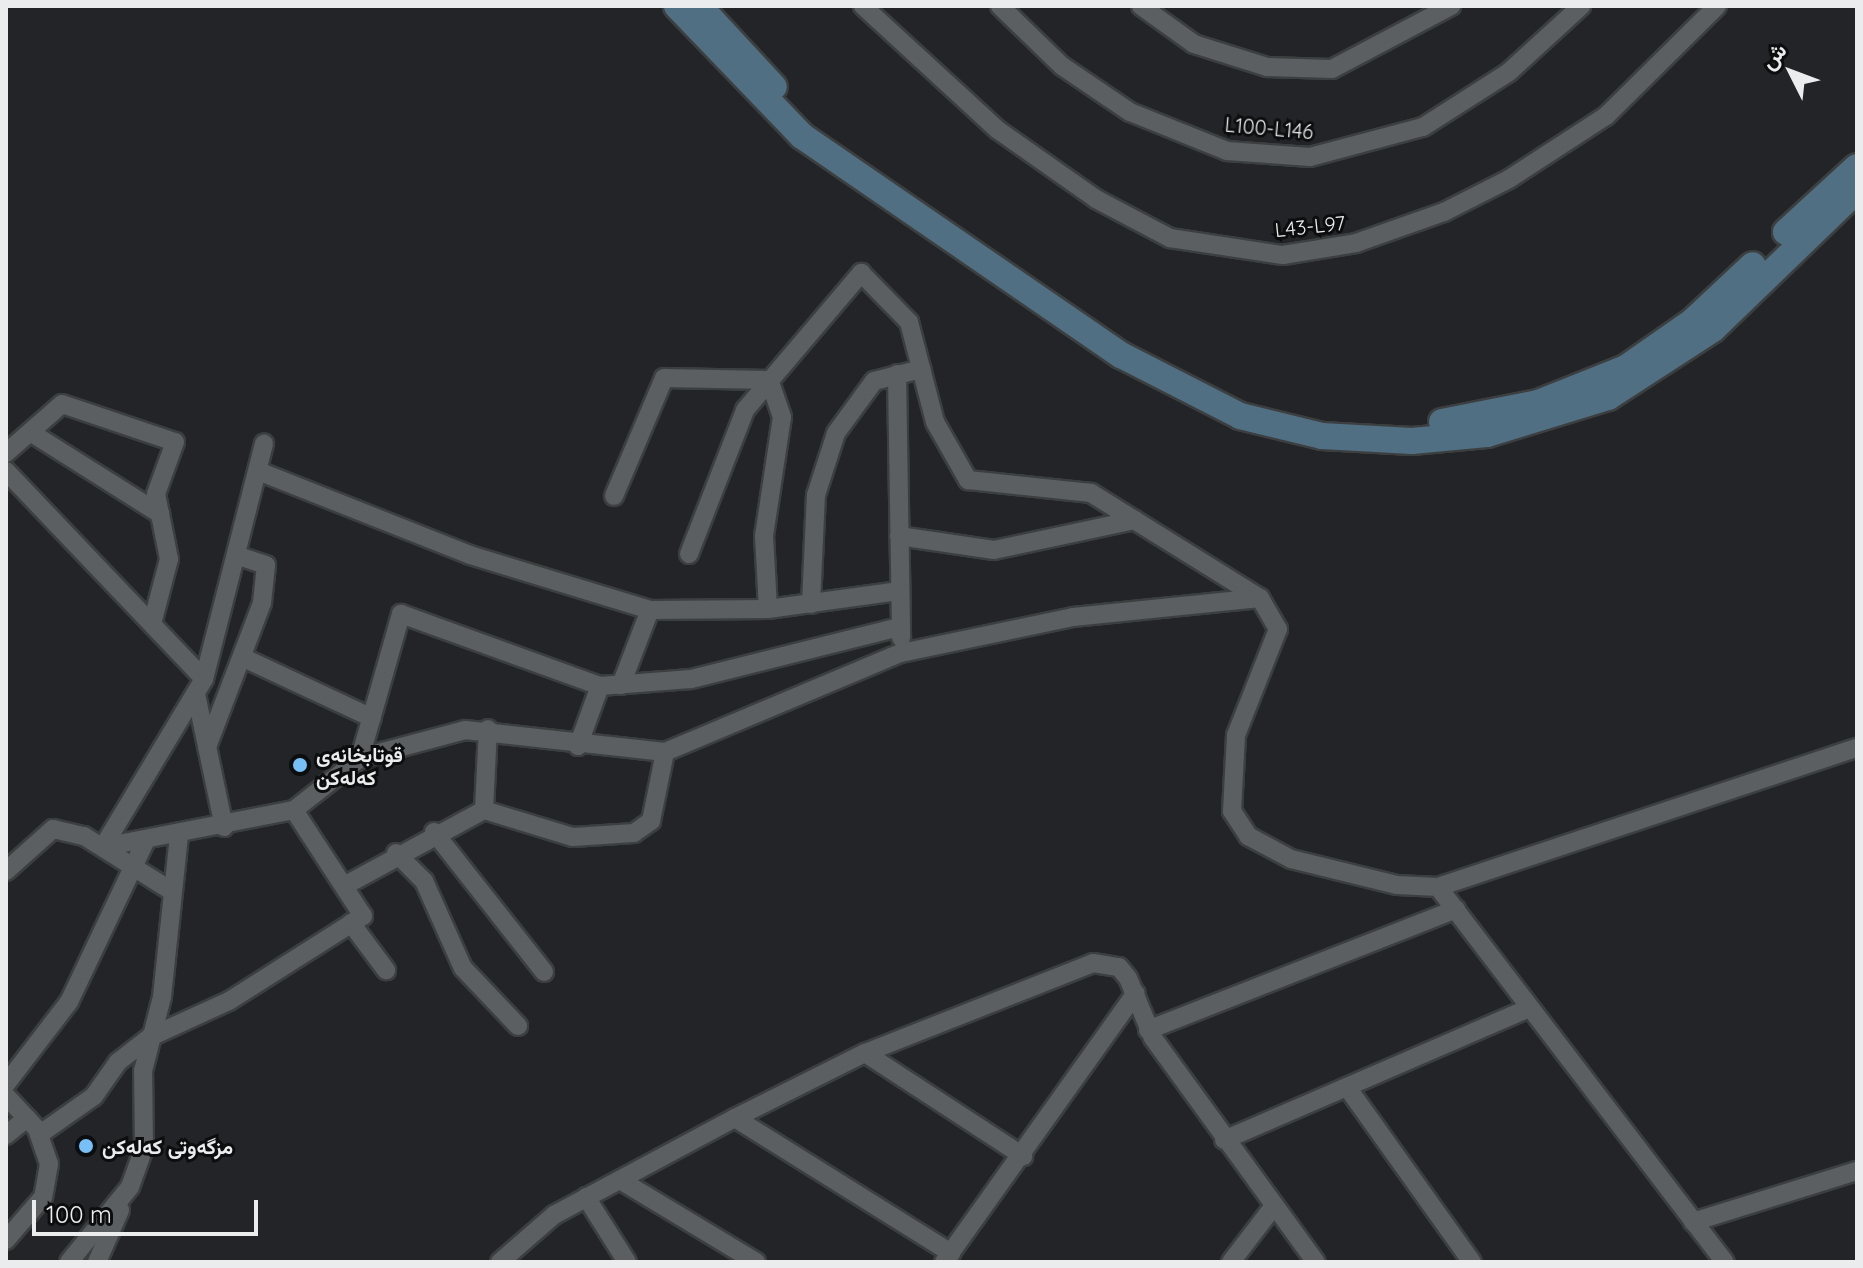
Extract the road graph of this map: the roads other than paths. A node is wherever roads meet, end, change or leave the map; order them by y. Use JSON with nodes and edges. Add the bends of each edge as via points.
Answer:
{"nodes":[{"id":1,"x":677,"y":6,"type":"edge"},
{"id":2,"x":699,"y":6,"type":"edge"},
{"id":3,"x":863,"y":6,"type":"edge"},
{"id":4,"x":1000,"y":6,"type":"edge"},
{"id":5,"x":1141,"y":6,"type":"edge"},
{"id":6,"x":1451,"y":6,"type":"edge"},
{"id":7,"x":1581,"y":6,"type":"edge"},
{"id":8,"x":1717,"y":6,"type":"edge"},
{"id":9,"x":1857,"y":167,"type":"edge"},
{"id":10,"x":1857,"y":190,"type":"edge"},
{"id":11,"x":1078,"y":315,"type":"junction"},
{"id":12,"x":921,"y":369,"type":"junction"},
{"id":13,"x":897,"y":374,"type":"junction"},
{"id":14,"x":769,"y":380,"type":"junction"},
{"id":15,"x":30,"y":432,"type":"junction"},
{"id":16,"x":264,"y":444,"type":"dead end"},
{"id":17,"x":6,"y":453,"type":"edge"},
{"id":18,"x":6,"y":471,"type":"edge"},
{"id":19,"x":258,"y":471,"type":"junction"},
{"id":20,"x":614,"y":496,"type":"dead end"},
{"id":21,"x":160,"y":514,"type":"junction"},
{"id":22,"x":1135,"y":520,"type":"junction"},
{"id":23,"x":899,"y":536,"type":"junction"},
{"id":24,"x":689,"y":554,"type":"dead end"},
{"id":25,"x":238,"y":556,"type":"junction"},
{"id":26,"x":900,"y":591,"type":"junction"},
{"id":27,"x":1260,"y":598,"type":"junction"},
{"id":28,"x":811,"y":604,"type":"junction"},
{"id":29,"x":768,"y":609,"type":"junction"},
{"id":30,"x":650,"y":610,"type":"junction"},
{"id":31,"x":152,"y":624,"type":"junction"},
{"id":32,"x":900,"y":627,"type":"junction"},
{"id":33,"x":901,"y":653,"type":"junction"},
{"id":34,"x":246,"y":659,"type":"junction"},
{"id":35,"x":621,"y":685,"type":"junction"},
{"id":36,"x":200,"y":686,"type":"junction"},
{"id":37,"x":600,"y":686,"type":"junction"},
{"id":38,"x":372,"y":718,"type":"junction"},
{"id":39,"x":488,"y":729,"type":"junction"},
{"id":40,"x":578,"y":746,"type":"junction"},
{"id":41,"x":207,"y":747,"type":"junction"},
{"id":42,"x":1857,"y":748,"type":"edge"},
{"id":43,"x":665,"y":752,"type":"junction"},
{"id":44,"x":360,"y":758,"type":"junction"},
{"id":45,"x":294,"y":810,"type":"junction"},
{"id":46,"x":484,"y":810,"type":"junction"},
{"id":47,"x":224,"y":827,"type":"junction"},
{"id":48,"x":434,"y":832,"type":"junction"},
{"id":49,"x":179,"y":835,"type":"junction"},
{"id":50,"x":145,"y":842,"type":"junction"},
{"id":51,"x":103,"y":847,"type":"junction"},
{"id":52,"x":396,"y":853,"type":"junction"},
{"id":53,"x":134,"y":866,"type":"junction"},
{"id":54,"x":6,"y":871,"type":"edge"},
{"id":55,"x":344,"y":886,"type":"junction"},
{"id":56,"x":1438,"y":887,"type":"junction"},
{"id":57,"x":173,"y":892,"type":"junction"},
{"id":58,"x":1456,"y":909,"type":"junction"},
{"id":59,"x":351,"y":923,"type":"junction"},
{"id":60,"x":386,"y":970,"type":"dead end"},
{"id":61,"x":544,"y":972,"type":"dead end"},
{"id":62,"x":1136,"y":993,"type":"junction"},
{"id":63,"x":1529,"y":1008,"type":"junction"},
{"id":64,"x":518,"y":1026,"type":"dead end"},
{"id":65,"x":1148,"y":1030,"type":"junction"},
{"id":66,"x":150,"y":1037,"type":"junction"},
{"id":67,"x":865,"y":1053,"type":"junction"},
{"id":68,"x":6,"y":1084,"type":"edge"},
{"id":69,"x":1347,"y":1087,"type":"junction"},
{"id":70,"x":6,"y":1096,"type":"edge"},
{"id":71,"x":27,"y":1118,"type":"junction"},
{"id":72,"x":735,"y":1118,"type":"junction"},
{"id":73,"x":40,"y":1134,"type":"junction"},
{"id":74,"x":6,"y":1135,"type":"edge"},
{"id":75,"x":1224,"y":1140,"type":"junction"},
{"id":76,"x":1023,"y":1156,"type":"junction"},
{"id":77,"x":1857,"y":1171,"type":"edge"},
{"id":78,"x":625,"y":1183,"type":"junction"},
{"id":79,"x":130,"y":1187,"type":"junction"},
{"id":80,"x":586,"y":1197,"type":"junction"},
{"id":81,"x":1273,"y":1207,"type":"junction"},
{"id":82,"x":1693,"y":1222,"type":"junction"},
{"id":83,"x":6,"y":1240,"type":"edge"},
{"id":84,"x":948,"y":1258,"type":"edge"},
{"id":85,"x":1719,"y":1259,"type":"edge"},
{"id":86,"x":69,"y":1262,"type":"edge"},
{"id":87,"x":97,"y":1262,"type":"edge"},
{"id":88,"x":500,"y":1262,"type":"edge"},
{"id":89,"x":627,"y":1262,"type":"edge"},
{"id":90,"x":756,"y":1262,"type":"edge"},
{"id":91,"x":1231,"y":1262,"type":"edge"},
{"id":92,"x":1316,"y":1262,"type":"edge"},
{"id":93,"x":1472,"y":1262,"type":"edge"}],
"edges":[{"from":1,"to":11,"type":"street","via":[[802,136]]},
{"from":2,"to":11,"type":"street","via":[[828,134]]},
{"from":3,"to":8,"type":"street","name":"L43-L97","via":[[998,130],[1096,199],[1170,238],[1283,255],[1356,243],[1444,212],[1509,179],[1606,116]]},
{"from":4,"to":7,"type":"street","name":"L100-L146","via":[[1062,66],[1130,112],[1227,151],[1310,157],[1423,127],[1509,72]]},
{"from":5,"to":6,"type":"street","via":[[1194,44],[1267,67],[1332,69]]},
{"from":9,"to":11,"type":"street","via":[[1670,340],[1582,389],[1488,415],[1378,424],[1268,406],[1185,373]]},
{"from":10,"to":11,"type":"street","via":[[1673,360],[1576,411],[1487,434],[1379,441],[1266,424],[1160,378]]},
{"from":12,"to":13,"type":"street"},
{"from":12,"to":14,"type":"street","via":[[909,322],[861,273]]},
{"from":12,"to":22,"type":"street","via":[[935,422],[968,480],[1091,493]]},
{"from":13,"to":23,"type":"street"},
{"from":13,"to":28,"type":"street","via":[[863,389],[826,456],[809,550]]},
{"from":14,"to":20,"type":"street","via":[[664,378]]},
{"from":14,"to":24,"type":"street","via":[[736,428]]},
{"from":14,"to":29,"type":"street","via":[[782,417],[764,536]]},
{"from":15,"to":17,"type":"street"},
{"from":15,"to":21,"type":"street"},
{"from":15,"to":21,"type":"street","via":[[62,404],[175,442],[156,494]]},
{"from":16,"to":19,"type":"street"},
{"from":18,"to":31,"type":"street"},
{"from":19,"to":25,"type":"street"},
{"from":19,"to":30,"type":"street","via":[[456,550]]},
{"from":21,"to":31,"type":"street","via":[[169,559]]},
{"from":22,"to":23,"type":"street","via":[[994,550]]},
{"from":22,"to":27,"type":"street"},
{"from":23,"to":26,"type":"street"},
{"from":25,"to":34,"type":"street","via":[[266,565]]},
{"from":25,"to":36,"type":"street"},
{"from":26,"to":28,"type":"street"},
{"from":26,"to":32,"type":"street"},
{"from":27,"to":33,"type":"street","via":[[1073,617]]},
{"from":27,"to":56,"type":"street","via":[[1278,629],[1236,735],[1230,788],[1238,824],[1291,859],[1397,885]]},
{"from":28,"to":29,"type":"street"},
{"from":29,"to":30,"type":"street"},
{"from":30,"to":35,"type":"street"},
{"from":31,"to":36,"type":"street"},
{"from":32,"to":33,"type":"street"},
{"from":32,"to":35,"type":"street","via":[[691,679]]},
{"from":33,"to":43,"type":"street"},
{"from":34,"to":38,"type":"street"},
{"from":34,"to":41,"type":"street"},
{"from":35,"to":37,"type":"street"},
{"from":36,"to":41,"type":"street"},
{"from":36,"to":51,"type":"street"},
{"from":37,"to":38,"type":"street","via":[[401,614]]},
{"from":37,"to":40,"type":"street"},
{"from":38,"to":44,"type":"street"},
{"from":39,"to":40,"type":"street"},
{"from":39,"to":44,"type":"street"},
{"from":39,"to":46,"type":"street"},
{"from":40,"to":43,"type":"street"},
{"from":41,"to":47,"type":"street"},
{"from":42,"to":56,"type":"street"},
{"from":43,"to":46,"type":"street","via":[[651,821],[634,833],[573,837]]},
{"from":44,"to":45,"type":"street"},
{"from":45,"to":47,"type":"street"},
{"from":45,"to":55,"type":"street"},
{"from":46,"to":48,"type":"street"},
{"from":47,"to":49,"type":"street"},
{"from":48,"to":52,"type":"street"},
{"from":48,"to":61,"type":"street"},
{"from":49,"to":50,"type":"street"},
{"from":49,"to":57,"type":"street"},
{"from":50,"to":51,"type":"street"},
{"from":50,"to":53,"type":"street"},
{"from":51,"to":53,"type":"street"},
{"from":51,"to":54,"type":"street","via":[[53,829]]},
{"from":52,"to":55,"type":"street"},
{"from":52,"to":64,"type":"street","via":[[424,881],[463,968]]},
{"from":53,"to":57,"type":"street"},
{"from":53,"to":68,"type":"street","via":[[69,1002]]},
{"from":55,"to":59,"type":"street","via":[[363,916]]},
{"from":56,"to":58,"type":"street"},
{"from":57,"to":66,"type":"street"},
{"from":58,"to":63,"type":"street"},
{"from":58,"to":65,"type":"street"},
{"from":59,"to":60,"type":"street"},
{"from":59,"to":66,"type":"street","via":[[229,1001]]},
{"from":62,"to":65,"type":"street"},
{"from":62,"to":67,"type":"street","via":[[1119,967],[1093,963]]},
{"from":62,"to":76,"type":"street"},
{"from":63,"to":69,"type":"street"},
{"from":63,"to":82,"type":"street"},
{"from":65,"to":75,"type":"street"},
{"from":66,"to":73,"type":"street","via":[[118,1062],[94,1096]]},
{"from":66,"to":79,"type":"street","via":[[144,1148]]},
{"from":67,"to":72,"type":"street"},
{"from":67,"to":76,"type":"street"},
{"from":69,"to":75,"type":"street"},
{"from":69,"to":93,"type":"street"},
{"from":70,"to":71,"type":"street"},
{"from":71,"to":73,"type":"street"},
{"from":71,"to":74,"type":"street"},
{"from":72,"to":78,"type":"street"},
{"from":72,"to":84,"type":"street"},
{"from":73,"to":83,"type":"street","via":[[46,1189]]},
{"from":75,"to":81,"type":"street"},
{"from":76,"to":84,"type":"street"},
{"from":77,"to":82,"type":"street"},
{"from":78,"to":80,"type":"street"},
{"from":78,"to":90,"type":"street"},
{"from":79,"to":86,"type":"street"},
{"from":79,"to":87,"type":"street"},
{"from":80,"to":88,"type":"street"},
{"from":80,"to":89,"type":"street"},
{"from":81,"to":91,"type":"street"},
{"from":81,"to":92,"type":"street"},
{"from":82,"to":85,"type":"street"}]}
